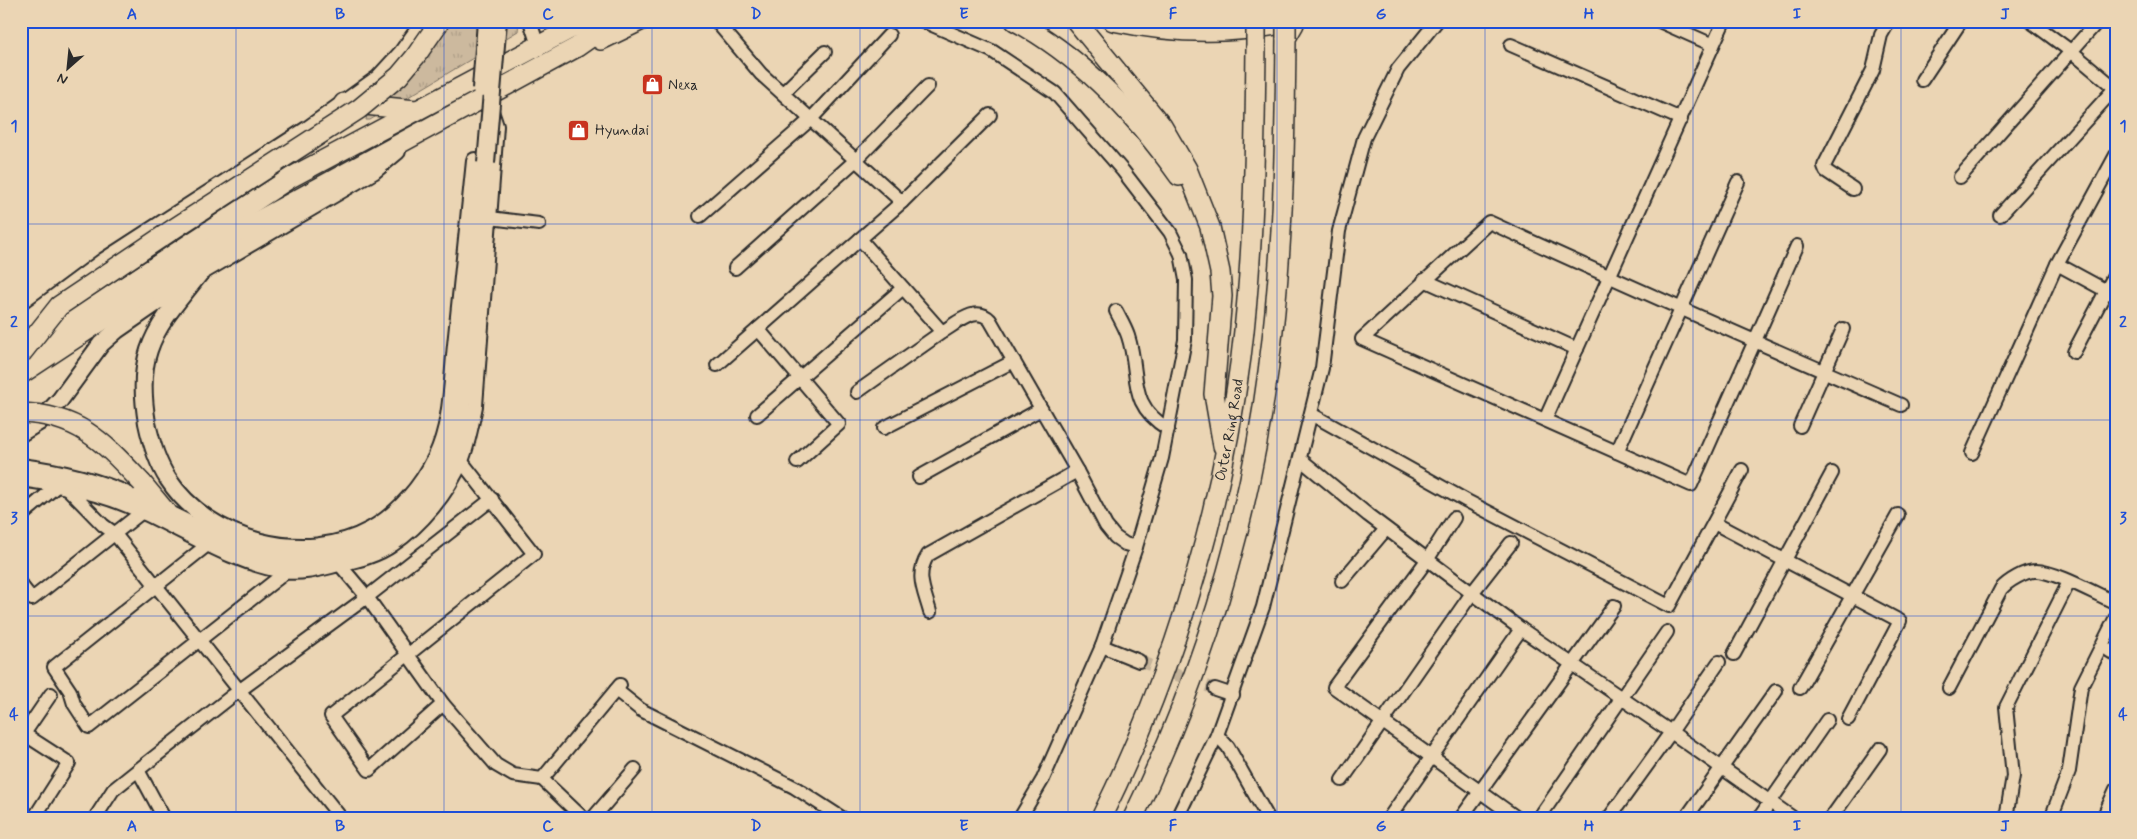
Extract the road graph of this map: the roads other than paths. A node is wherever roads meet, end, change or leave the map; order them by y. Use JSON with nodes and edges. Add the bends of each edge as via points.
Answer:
{"nodes":[{"id":1,"x":425,"y":21,"type":"edge"},
{"id":2,"x":440,"y":21,"type":"edge"},
{"id":3,"x":486,"y":21,"type":"edge"},
{"id":4,"x":498,"y":21,"type":"edge"},
{"id":5,"x":530,"y":21,"type":"edge"},
{"id":6,"x":585,"y":21,"type":"edge"},
{"id":7,"x":614,"y":21,"type":"edge"},
{"id":8,"x":640,"y":21,"type":"edge"},
{"id":9,"x":716,"y":21,"type":"edge"},
{"id":10,"x":923,"y":21,"type":"edge"},
{"id":11,"x":1014,"y":21,"type":"edge"},
{"id":12,"x":1113,"y":21,"type":"edge"},
{"id":13,"x":1256,"y":21,"type":"edge"},
{"id":14,"x":1295,"y":21,"type":"edge"},
{"id":15,"x":1437,"y":21,"type":"edge"},
{"id":16,"x":1659,"y":21,"type":"edge"},
{"id":17,"x":1724,"y":21,"type":"edge"},
{"id":18,"x":1889,"y":21,"type":"edge"},
{"id":19,"x":1961,"y":21,"type":"edge"},
{"id":20,"x":2030,"y":21,"type":"edge"},
{"id":21,"x":2098,"y":21,"type":"edge"},
{"id":22,"x":1077,"y":23,"type":"edge"},
{"id":23,"x":1286,"y":30,"type":"edge"},
{"id":24,"x":889,"y":35,"type":"dead end"},
{"id":25,"x":1511,"y":45,"type":"dead end"},
{"id":26,"x":1713,"y":45,"type":"junction"},
{"id":27,"x":538,"y":46,"type":"junction"},
{"id":28,"x":577,"y":47,"type":"junction"},
{"id":29,"x":825,"y":52,"type":"dead end"},
{"id":30,"x":2072,"y":52,"type":"junction"},
{"id":31,"x":515,"y":58,"type":"junction"},
{"id":32,"x":525,"y":75,"type":"junction"},
{"id":33,"x":1922,"y":80,"type":"dead end"},
{"id":34,"x":928,"y":86,"type":"dead end"},
{"id":35,"x":2115,"y":88,"type":"edge"},
{"id":36,"x":783,"y":93,"type":"junction"},
{"id":37,"x":485,"y":97,"type":"junction"},
{"id":38,"x":344,"y":103,"type":"junction"},
{"id":39,"x":416,"y":110,"type":"junction"},
{"id":40,"x":990,"y":115,"type":"dead end"},
{"id":41,"x":811,"y":119,"type":"junction"},
{"id":42,"x":1680,"y":119,"type":"junction"},
{"id":43,"x":412,"y":138,"type":"junction"},
{"id":44,"x":2116,"y":155,"type":"edge"},
{"id":45,"x":1173,"y":156,"type":"junction"},
{"id":46,"x":856,"y":160,"type":"junction"},
{"id":47,"x":480,"y":162,"type":"junction"},
{"id":48,"x":1960,"y":177,"type":"dead end"},
{"id":49,"x":1738,"y":182,"type":"dead end"},
{"id":50,"x":1853,"y":189,"type":"dead end"},
{"id":51,"x":902,"y":202,"type":"junction"},
{"id":52,"x":2000,"y":215,"type":"dead end"},
{"id":53,"x":700,"y":216,"type":"dead end"},
{"id":54,"x":490,"y":218,"type":"junction"},
{"id":55,"x":538,"y":224,"type":"dead end"},
{"id":56,"x":860,"y":239,"type":"junction"},
{"id":57,"x":1797,"y":246,"type":"dead end"},
{"id":58,"x":2057,"y":264,"type":"junction"},
{"id":59,"x":735,"y":268,"type":"dead end"},
{"id":60,"x":201,"y":272,"type":"junction"},
{"id":61,"x":2116,"y":272,"type":"edge"},
{"id":62,"x":1609,"y":277,"type":"junction"},
{"id":63,"x":1424,"y":280,"type":"junction"},
{"id":64,"x":903,"y":288,"type":"junction"},
{"id":65,"x":2111,"y":294,"type":"edge"},
{"id":66,"x":1681,"y":309,"type":"junction"},
{"id":67,"x":1116,"y":312,"type":"dead end"},
{"id":68,"x":21,"y":323,"type":"edge"},
{"id":69,"x":758,"y":329,"type":"junction"},
{"id":70,"x":1843,"y":329,"type":"dead end"},
{"id":71,"x":942,"y":332,"type":"junction"},
{"id":72,"x":1755,"y":341,"type":"junction"},
{"id":73,"x":1577,"y":349,"type":"junction"},
{"id":74,"x":2074,"y":352,"type":"dead end"},
{"id":75,"x":21,"y":354,"type":"edge"},
{"id":76,"x":1014,"y":361,"type":"junction"},
{"id":77,"x":717,"y":365,"type":"dead end"},
{"id":78,"x":1824,"y":371,"type":"junction"},
{"id":79,"x":21,"y":374,"type":"edge"},
{"id":80,"x":799,"y":378,"type":"junction"},
{"id":81,"x":857,"y":392,"type":"dead end"},
{"id":82,"x":1901,"y":405,"type":"dead end"},
{"id":83,"x":1041,"y":409,"type":"junction"},
{"id":84,"x":21,"y":413,"type":"edge"},
{"id":85,"x":1311,"y":414,"type":"junction"},
{"id":86,"x":757,"y":415,"type":"dead end"},
{"id":87,"x":1544,"y":420,"type":"junction"},
{"id":88,"x":1800,"y":426,"type":"dead end"},
{"id":89,"x":884,"y":428,"type":"dead end"},
{"id":90,"x":1168,"y":429,"type":"junction"},
{"id":91,"x":21,"y":434,"type":"edge"},
{"id":92,"x":1617,"y":452,"type":"junction"},
{"id":93,"x":1972,"y":454,"type":"dead end"},
{"id":94,"x":1225,"y":457,"type":"junction"},
{"id":95,"x":1300,"y":459,"type":"junction"},
{"id":96,"x":462,"y":462,"type":"junction"},
{"id":97,"x":797,"y":462,"type":"dead end"},
{"id":98,"x":21,"y":467,"type":"edge"},
{"id":99,"x":1742,"y":470,"type":"dead end"},
{"id":100,"x":1077,"y":471,"type":"junction"},
{"id":101,"x":1832,"y":473,"type":"dead end"},
{"id":102,"x":919,"y":477,"type":"dead end"},
{"id":103,"x":21,"y":480,"type":"edge"},
{"id":104,"x":62,"y":485,"type":"junction"},
{"id":105,"x":492,"y":499,"type":"junction"},
{"id":106,"x":142,"y":512,"type":"junction"},
{"id":107,"x":166,"y":512,"type":"junction"},
{"id":108,"x":1898,"y":515,"type":"dead end"},
{"id":109,"x":21,"y":516,"type":"edge"},
{"id":110,"x":1454,"y":518,"type":"dead end"},
{"id":111,"x":1714,"y":523,"type":"junction"},
{"id":112,"x":1386,"y":529,"type":"junction"},
{"id":113,"x":112,"y":535,"type":"junction"},
{"id":114,"x":1511,"y":542,"type":"dead end"},
{"id":115,"x":206,"y":546,"type":"junction"},
{"id":116,"x":1136,"y":547,"type":"junction"},
{"id":117,"x":1427,"y":560,"type":"junction"},
{"id":118,"x":1784,"y":560,"type":"junction"},
{"id":119,"x":340,"y":565,"type":"junction"},
{"id":120,"x":286,"y":572,"type":"junction"},
{"id":121,"x":1342,"y":581,"type":"dead end"},
{"id":122,"x":2069,"y":582,"type":"junction"},
{"id":123,"x":21,"y":586,"type":"edge"},
{"id":124,"x":154,"y":588,"type":"junction"},
{"id":125,"x":1472,"y":593,"type":"junction"},
{"id":126,"x":1852,"y":596,"type":"junction"},
{"id":127,"x":367,"y":598,"type":"junction"},
{"id":128,"x":2116,"y":602,"type":"edge"},
{"id":129,"x":1614,"y":606,"type":"dead end"},
{"id":130,"x":930,"y":612,"type":"dead end"},
{"id":131,"x":2116,"y":617,"type":"edge"},
{"id":132,"x":1521,"y":629,"type":"junction"},
{"id":133,"x":1667,"y":632,"type":"dead end"},
{"id":134,"x":196,"y":643,"type":"junction"},
{"id":135,"x":1102,"y":646,"type":"junction"},
{"id":136,"x":2102,"y":646,"type":"junction"},
{"id":137,"x":407,"y":654,"type":"junction"},
{"id":138,"x":1734,"y":654,"type":"dead end"},
{"id":139,"x":2116,"y":655,"type":"edge"},
{"id":140,"x":1139,"y":661,"type":"tunnel mouth"},
{"id":141,"x":1719,"y":662,"type":"dead end"},
{"id":142,"x":1573,"y":663,"type":"junction"},
{"id":143,"x":1800,"y":688,"type":"dead end"},
{"id":144,"x":1949,"y":688,"type":"dead end"},
{"id":145,"x":1215,"y":689,"type":"tunnel mouth"},
{"id":146,"x":1776,"y":691,"type":"dead end"},
{"id":147,"x":235,"y":693,"type":"junction"},
{"id":148,"x":52,"y":694,"type":"dead end"},
{"id":149,"x":1232,"y":695,"type":"junction"},
{"id":150,"x":1622,"y":698,"type":"junction"},
{"id":151,"x":443,"y":704,"type":"junction"},
{"id":152,"x":1848,"y":719,"type":"dead end"},
{"id":153,"x":1827,"y":720,"type":"dead end"},
{"id":154,"x":1382,"y":722,"type":"junction"},
{"id":155,"x":1671,"y":732,"type":"junction"},
{"id":156,"x":22,"y":735,"type":"edge"},
{"id":157,"x":1217,"y":736,"type":"junction"},
{"id":158,"x":1880,"y":749,"type":"dead end"},
{"id":159,"x":1430,"y":758,"type":"junction"},
{"id":160,"x":1721,"y":766,"type":"junction"},
{"id":161,"x":635,"y":769,"type":"dead end"},
{"id":162,"x":138,"y":770,"type":"junction"},
{"id":163,"x":542,"y":779,"type":"junction"},
{"id":164,"x":1342,"y":780,"type":"dead end"},
{"id":165,"x":2116,"y":789,"type":"edge"},
{"id":166,"x":1479,"y":792,"type":"junction"},
{"id":167,"x":1770,"y":802,"type":"junction"},
{"id":168,"x":34,"y":818,"type":"edge"},
{"id":169,"x":95,"y":818,"type":"edge"},
{"id":170,"x":164,"y":818,"type":"edge"},
{"id":171,"x":341,"y":818,"type":"edge"},
{"id":172,"x":583,"y":818,"type":"edge"},
{"id":173,"x":593,"y":818,"type":"edge"},
{"id":174,"x":842,"y":818,"type":"edge"},
{"id":175,"x":1020,"y":818,"type":"edge"},
{"id":176,"x":1101,"y":818,"type":"edge"},
{"id":177,"x":1133,"y":818,"type":"edge"},
{"id":178,"x":1176,"y":818,"type":"edge"},
{"id":179,"x":1268,"y":818,"type":"edge"},
{"id":180,"x":1389,"y":818,"type":"edge"},
{"id":181,"x":1461,"y":818,"type":"edge"},
{"id":182,"x":1517,"y":818,"type":"edge"},
{"id":183,"x":1539,"y":818,"type":"edge"},
{"id":184,"x":1609,"y":818,"type":"edge"},
{"id":185,"x":1686,"y":818,"type":"edge"},
{"id":186,"x":1759,"y":818,"type":"edge"},
{"id":187,"x":1794,"y":818,"type":"edge"},
{"id":188,"x":1831,"y":818,"type":"edge"},
{"id":189,"x":2006,"y":818,"type":"edge"},
{"id":190,"x":2051,"y":818,"type":"edge"},
{"id":191,"x":2103,"y":818,"type":"edge"}],
"edges":[{"from":1,"to":38,"type":"main road","via":[[379,78]]},
{"from":2,"to":75,"type":"highway","bridge":true,"via":[[399,76],[366,103],[59,306]]},
{"from":3,"to":47,"type":"main road","bridge":true},
{"from":4,"to":47,"type":"main road","bridge":true},
{"from":5,"to":27,"type":"street"},
{"from":6,"to":27,"type":"highway"},
{"from":7,"to":28,"type":"highway"},
{"from":8,"to":28,"type":"highway","via":[[606,39]]},
{"from":9,"to":36,"type":"street","via":[[761,74]]},
{"from":10,"to":90,"type":"street","via":[[992,51],[1055,93],[1123,171],[1170,232],[1181,254],[1186,280],[1185,340]]},
{"from":11,"to":45,"type":"highway","via":[[1067,55],[1093,77]]},
{"from":12,"to":14,"type":"highway","via":[[1156,30],[1230,32]]},
{"from":13,"to":94,"type":"highway","name":"Outer Ring Road","bridge":true,"via":[[1255,166],[1250,261],[1241,355]]},
{"from":14,"to":23,"type":"highway"},
{"from":15,"to":85,"type":"street","via":[[1398,69],[1364,138],[1339,231],[1322,368]]},
{"from":16,"to":26,"type":"street"},
{"from":17,"to":26,"type":"street"},
{"from":18,"to":50,"type":"street","via":[[1881,35],[1873,70],[1824,166],[1826,171]]},
{"from":19,"to":33,"type":"street"},
{"from":20,"to":30,"type":"street"},
{"from":21,"to":30,"type":"street"},
{"from":22,"to":45,"type":"highway","via":[[1162,126]]},
{"from":23,"to":177,"type":"highway","name":"Outer Ring Road","via":[[1282,215],[1276,297],[1268,374],[1253,463],[1230,564],[1206,640],[1172,731]]},
{"from":24,"to":41,"type":"street"},
{"from":25,"to":42,"type":"street"},
{"from":26,"to":42,"type":"street"},
{"from":27,"to":31,"type":"highway"},
{"from":28,"to":32,"type":"highway"},
{"from":29,"to":36,"type":"street"},
{"from":30,"to":35,"type":"street"},
{"from":30,"to":48,"type":"street"},
{"from":31,"to":32,"type":"highway"},
{"from":31,"to":39,"type":"highway"},
{"from":32,"to":37,"type":"highway"},
{"from":34,"to":46,"type":"street"},
{"from":35,"to":52,"type":"street"},
{"from":36,"to":41,"type":"street"},
{"from":37,"to":43,"type":"highway"},
{"from":37,"to":54,"type":"street","via":[[497,126]]},
{"from":38,"to":39,"type":"highway"},
{"from":38,"to":68,"type":"main road","via":[[103,262]]},
{"from":39,"to":75,"type":"highway","via":[[290,178]]},
{"from":40,"to":51,"type":"street"},
{"from":41,"to":46,"type":"street"},
{"from":41,"to":53,"type":"street"},
{"from":42,"to":62,"type":"street"},
{"from":43,"to":60,"type":"main road","via":[[373,171]]},
{"from":43,"to":79,"type":"highway","via":[[230,236]]},
{"from":44,"to":58,"type":"street"},
{"from":45,"to":94,"type":"highway","via":[[1187,169],[1210,226],[1220,272],[1222,296],[1214,394]]},
{"from":46,"to":51,"type":"street"},
{"from":46,"to":59,"type":"street"},
{"from":47,"to":60,"type":"main road","via":[[444,437],[429,472],[413,494],[384,521],[353,538],[320,546],[297,547],[257,541],[214,523],[198,512],[168,479],[149,433],[145,410],[145,369],[154,336]]},
{"from":47,"to":107,"type":"main road","via":[[459,432],[446,468],[415,513],[403,525],[364,547],[341,555],[303,560],[246,551]]},
{"from":49,"to":66,"type":"street"},
{"from":51,"to":56,"type":"street"},
{"from":54,"to":55,"type":"street"},
{"from":54,"to":96,"type":"street","via":[[476,406]]},
{"from":56,"to":64,"type":"street"},
{"from":56,"to":69,"type":"street"},
{"from":57,"to":72,"type":"street"},
{"from":58,"to":65,"type":"street"},
{"from":58,"to":93,"type":"street"},
{"from":60,"to":91,"type":"main road","via":[[101,344],[60,400],[39,422]]},
{"from":61,"to":65,"type":"street"},
{"from":62,"to":63,"type":"street","via":[[1489,222]]},
{"from":62,"to":66,"type":"street"},
{"from":62,"to":73,"type":"street"},
{"from":63,"to":73,"type":"street"},
{"from":63,"to":87,"type":"street","via":[[1362,339]]},
{"from":64,"to":71,"type":"street"},
{"from":64,"to":80,"type":"street"},
{"from":65,"to":74,"type":"street"},
{"from":66,"to":72,"type":"street"},
{"from":66,"to":92,"type":"street"},
{"from":67,"to":90,"type":"street","via":[[1128,335],[1135,385],[1142,404],[1154,420]]},
{"from":69,"to":77,"type":"street"},
{"from":69,"to":80,"type":"street"},
{"from":70,"to":78,"type":"street"},
{"from":71,"to":76,"type":"street","via":[[977,312],[984,314]]},
{"from":71,"to":81,"type":"street"},
{"from":72,"to":78,"type":"street"},
{"from":72,"to":92,"type":"street","via":[[1691,485]]},
{"from":73,"to":87,"type":"street"},
{"from":76,"to":83,"type":"street"},
{"from":76,"to":89,"type":"street"},
{"from":78,"to":82,"type":"street"},
{"from":78,"to":88,"type":"street"},
{"from":80,"to":86,"type":"street"},
{"from":80,"to":97,"type":"street","via":[[839,424]]},
{"from":83,"to":100,"type":"street"},
{"from":83,"to":102,"type":"street"},
{"from":84,"to":107,"type":"highway","bridge":true,"via":[[58,417],[75,424],[107,446]]},
{"from":85,"to":95,"type":"street"},
{"from":85,"to":111,"type":"street","via":[[1467,501],[1669,606]]},
{"from":87,"to":92,"type":"street"},
{"from":90,"to":116,"type":"street"},
{"from":94,"to":176,"type":"highway","name":"Outer Ring Road","via":[[1179,630],[1152,703]]},
{"from":95,"to":112,"type":"street"},
{"from":95,"to":149,"type":"street","via":[[1263,607]]},
{"from":96,"to":105,"type":"street"},
{"from":96,"to":119,"type":"street","via":[[420,523],[392,546]]},
{"from":98,"to":107,"type":"main road","via":[[105,486]]},
{"from":99,"to":111,"type":"street"},
{"from":100,"to":116,"type":"street","via":[[1106,526],[1125,544]]},
{"from":100,"to":130,"type":"street","via":[[928,555],[920,573]]},
{"from":101,"to":118,"type":"street"},
{"from":103,"to":104,"type":"street"},
{"from":104,"to":106,"type":"street"},
{"from":104,"to":109,"type":"street"},
{"from":104,"to":113,"type":"street"},
{"from":105,"to":127,"type":"street"},
{"from":105,"to":137,"type":"street","via":[[534,554]]},
{"from":106,"to":113,"type":"street"},
{"from":106,"to":115,"type":"street"},
{"from":108,"to":126,"type":"street"},
{"from":110,"to":117,"type":"street"},
{"from":111,"to":118,"type":"street"},
{"from":112,"to":117,"type":"street"},
{"from":112,"to":121,"type":"street"},
{"from":113,"to":123,"type":"street","via":[[32,599]]},
{"from":113,"to":124,"type":"street"},
{"from":114,"to":125,"type":"street"},
{"from":115,"to":120,"type":"street","via":[[237,560]]},
{"from":115,"to":124,"type":"street"},
{"from":116,"to":135,"type":"street"},
{"from":117,"to":125,"type":"street"},
{"from":117,"to":154,"type":"street","via":[[1334,685],[1335,689]]},
{"from":118,"to":126,"type":"street"},
{"from":118,"to":138,"type":"street"},
{"from":119,"to":120,"type":"street","via":[[316,571]]},
{"from":119,"to":127,"type":"street"},
{"from":120,"to":134,"type":"street"},
{"from":122,"to":128,"type":"street"},
{"from":122,"to":144,"type":"street","via":[[2036,571],[2005,584]]},
{"from":122,"to":189,"type":"street","via":[[2006,706],[2013,776]]},
{"from":124,"to":134,"type":"street"},
{"from":124,"to":134,"type":"street","via":[[54,667],[89,728]]},
{"from":125,"to":132,"type":"street"},
{"from":125,"to":154,"type":"street"},
{"from":126,"to":143,"type":"street"},
{"from":126,"to":152,"type":"street","via":[[1900,621]]},
{"from":127,"to":137,"type":"street"},
{"from":127,"to":147,"type":"street"},
{"from":129,"to":142,"type":"street"},
{"from":131,"to":136,"type":"street"},
{"from":132,"to":142,"type":"street"},
{"from":132,"to":159,"type":"street"},
{"from":133,"to":150,"type":"street"},
{"from":134,"to":147,"type":"street"},
{"from":135,"to":140,"type":"street"},
{"from":135,"to":175,"type":"street","via":[[1043,779]]},
{"from":136,"to":139,"type":"street"},
{"from":136,"to":190,"type":"street","via":[[2081,687],[2069,771]]},
{"from":137,"to":151,"type":"street"},
{"from":137,"to":151,"type":"street","via":[[331,716],[369,770]]},
{"from":141,"to":155,"type":"street"},
{"from":142,"to":150,"type":"street"},
{"from":142,"to":166,"type":"street"},
{"from":145,"to":149,"type":"street"},
{"from":146,"to":160,"type":"street"},
{"from":147,"to":162,"type":"street"},
{"from":147,"to":171,"type":"street"},
{"from":148,"to":156,"type":"street"},
{"from":149,"to":157,"type":"street"},
{"from":150,"to":155,"type":"street"},
{"from":150,"to":183,"type":"street"},
{"from":151,"to":163,"type":"street","via":[[496,765],[513,774]]},
{"from":153,"to":167,"type":"street"},
{"from":154,"to":159,"type":"street"},
{"from":154,"to":164,"type":"street"},
{"from":155,"to":160,"type":"street"},
{"from":155,"to":184,"type":"street"},
{"from":156,"to":168,"type":"street","via":[[69,763]]},
{"from":157,"to":178,"type":"street"},
{"from":157,"to":179,"type":"street","via":[[1228,747]]},
{"from":158,"to":188,"type":"street"},
{"from":159,"to":166,"type":"street"},
{"from":159,"to":180,"type":"street"},
{"from":160,"to":167,"type":"street"},
{"from":160,"to":185,"type":"street"},
{"from":161,"to":173,"type":"street"},
{"from":162,"to":169,"type":"street","via":[[113,790]]},
{"from":162,"to":170,"type":"street"},
{"from":163,"to":172,"type":"street"},
{"from":163,"to":174,"type":"street","via":[[618,687],[641,710],[794,787]]},
{"from":165,"to":191,"type":"street"},
{"from":166,"to":181,"type":"street"},
{"from":166,"to":182,"type":"street"},
{"from":167,"to":186,"type":"street"},
{"from":167,"to":187,"type":"street"}]}
